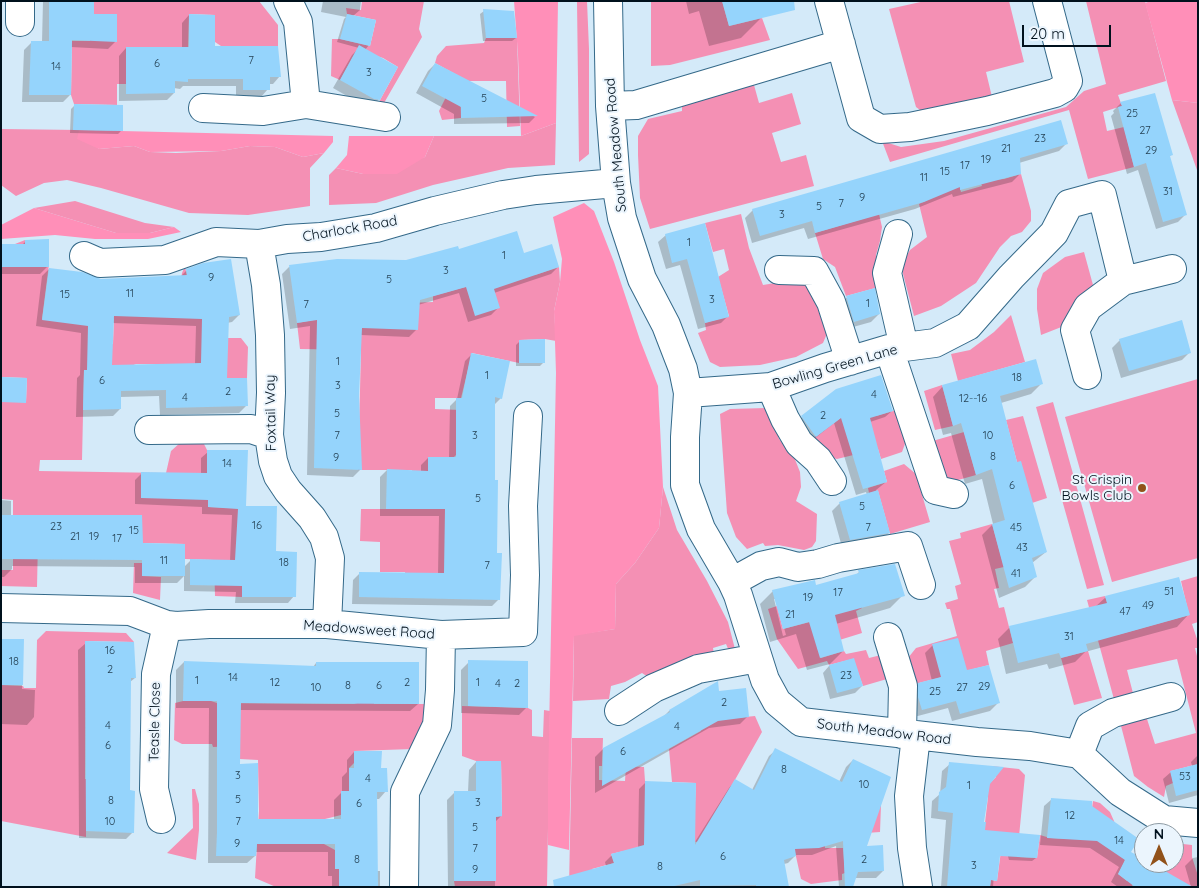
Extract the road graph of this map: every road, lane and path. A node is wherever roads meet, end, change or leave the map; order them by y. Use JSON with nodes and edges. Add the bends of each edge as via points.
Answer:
{"nodes":[{"id":1,"x":288,"y":1,"type":"edge"},
{"id":2,"x":608,"y":1,"type":"edge"},
{"id":3,"x":829,"y":1,"type":"edge"},
{"id":4,"x":1047,"y":1,"type":"edge"},
{"id":5,"x":841,"y":44,"type":"junction"},
{"id":6,"x":306,"y":104,"type":"junction"},
{"id":7,"x":610,"y":106,"type":"junction"},
{"id":8,"x":203,"y":108,"type":"dead end"},
{"id":9,"x":386,"y":117,"type":"dead end"},
{"id":10,"x":616,"y":183,"type":"junction"},
{"id":11,"x":898,"y":234,"type":"dead end"},
{"id":12,"x":259,"y":244,"type":"junction"},
{"id":13,"x":84,"y":256,"type":"dead end"},
{"id":14,"x":1172,"y":269,"type":"dead end"},
{"id":15,"x":779,"y":270,"type":"dead end"},
{"id":16,"x":1123,"y":281,"type":"junction"},
{"id":17,"x":897,"y":348,"type":"junction"},
{"id":18,"x":850,"y":361,"type":"junction"},
{"id":19,"x":1087,"y":375,"type":"dead end"},
{"id":20,"x":771,"y":388,"type":"junction"},
{"id":21,"x":688,"y":393,"type":"junction"},
{"id":22,"x":528,"y":416,"type":"dead end"},
{"id":23,"x":149,"y":430,"type":"dead end"},
{"id":24,"x":269,"y":435,"type":"junction"},
{"id":25,"x":832,"y":481,"type":"dead end"},
{"id":26,"x":954,"y":494,"type":"dead end"},
{"id":27,"x":732,"y":582,"type":"junction"},
{"id":28,"x":921,"y":585,"type":"dead end"},
{"id":29,"x":1,"y":608,"type":"edge"},
{"id":30,"x":167,"y":624,"type":"junction"},
{"id":31,"x":327,"y":624,"type":"junction"},
{"id":32,"x":441,"y":635,"type":"junction"},
{"id":33,"x":888,"y":637,"type":"dead end"},
{"id":34,"x":758,"y":658,"type":"junction"},
{"id":35,"x":1171,"y":697,"type":"dead end"},
{"id":36,"x":619,"y":711,"type":"dead end"},
{"id":37,"x":909,"y":735,"type":"junction"},
{"id":38,"x":1079,"y":754,"type":"junction"},
{"id":39,"x":161,"y":819,"type":"dead end"},
{"id":40,"x":1198,"y":823,"type":"edge"},
{"id":41,"x":404,"y":887,"type":"edge"},
{"id":42,"x":918,"y":887,"type":"edge"}],
"edges":[{"from":1,"to":6,"type":"street","via":[[298,22]]},
{"from":2,"to":7,"type":"street","name":"South Meadow Road"},
{"from":3,"to":5,"type":"street"},
{"from":4,"to":5,"type":"street","via":[[1068,80],[1064,88],[945,120],[880,129],[869,124],[861,118]]},
{"from":5,"to":7,"type":"street","via":[[636,105]]},
{"from":6,"to":8,"type":"street","via":[[263,111]]},
{"from":6,"to":9,"type":"street"},
{"from":7,"to":10,"type":"street","name":"South Meadow Road"},
{"from":10,"to":12,"type":"street","name":"Charlock Road","via":[[503,195],[376,228]]},
{"from":10,"to":21,"type":"street","name":"South Meadow Road","via":[[628,240],[683,369]]},
{"from":11,"to":17,"type":"street","via":[[888,273]]},
{"from":12,"to":13,"type":"street","name":"Charlock Road","via":[[216,242],[165,260],[100,263]]},
{"from":12,"to":24,"type":"street","name":"Foxtail Way","via":[[270,335]]},
{"from":14,"to":16,"type":"street"},
{"from":15,"to":18,"type":"street","via":[[814,271],[831,302]]},
{"from":16,"to":17,"type":"street","name":"Bowling Green Lane","via":[[1102,195],[1069,204],[1054,233],[968,326],[935,343]]},
{"from":16,"to":19,"type":"street","via":[[1088,307],[1075,330]]},
{"from":17,"to":18,"type":"street","name":"Bowling Green Lane"},
{"from":17,"to":26,"type":"street","via":[[936,490]]},
{"from":18,"to":20,"type":"street","name":"Bowling Green Lane"},
{"from":20,"to":21,"type":"street","name":"Bowling Green Lane"},
{"from":20,"to":25,"type":"street","via":[[799,443],[818,460]]},
{"from":21,"to":27,"type":"street","name":"South Meadow Road","via":[[685,485],[701,529]]},
{"from":22,"to":32,"type":"street","name":"Meadowsweet Road","via":[[523,506],[523,632]]},
{"from":23,"to":24,"type":"street","via":[[251,429]]},
{"from":24,"to":31,"type":"street","name":"Foxtail Way","via":[[278,476],[324,536],[330,558]]},
{"from":27,"to":28,"type":"street","via":[[761,566],[779,562],[798,566],[818,564],[908,546]]},
{"from":27,"to":34,"type":"street","name":"South Meadow Road"},
{"from":29,"to":30,"type":"street","name":"Meadowsweet Road","via":[[130,611]]},
{"from":30,"to":31,"type":"street","name":"Meadowsweet Road"},
{"from":30,"to":39,"type":"street","name":"Teasle Close","via":[[156,674],[154,789]]},
{"from":31,"to":32,"type":"street","name":"Meadowsweet Road"},
{"from":32,"to":41,"type":"street","via":[[437,725],[405,792]]},
{"from":33,"to":37,"type":"street","via":[[903,686]]},
{"from":34,"to":36,"type":"street","via":[[698,669],[654,688]]},
{"from":34,"to":37,"type":"street","name":"South Meadow Road","via":[[777,702],[800,722]]},
{"from":35,"to":38,"type":"street","via":[[1113,713],[1090,726]]},
{"from":37,"to":38,"type":"street","name":"South Meadow Road","via":[[1030,746]]},
{"from":37,"to":42,"type":"street","via":[[912,848]]},
{"from":38,"to":40,"type":"street","via":[[1120,792],[1164,820]]}]}
